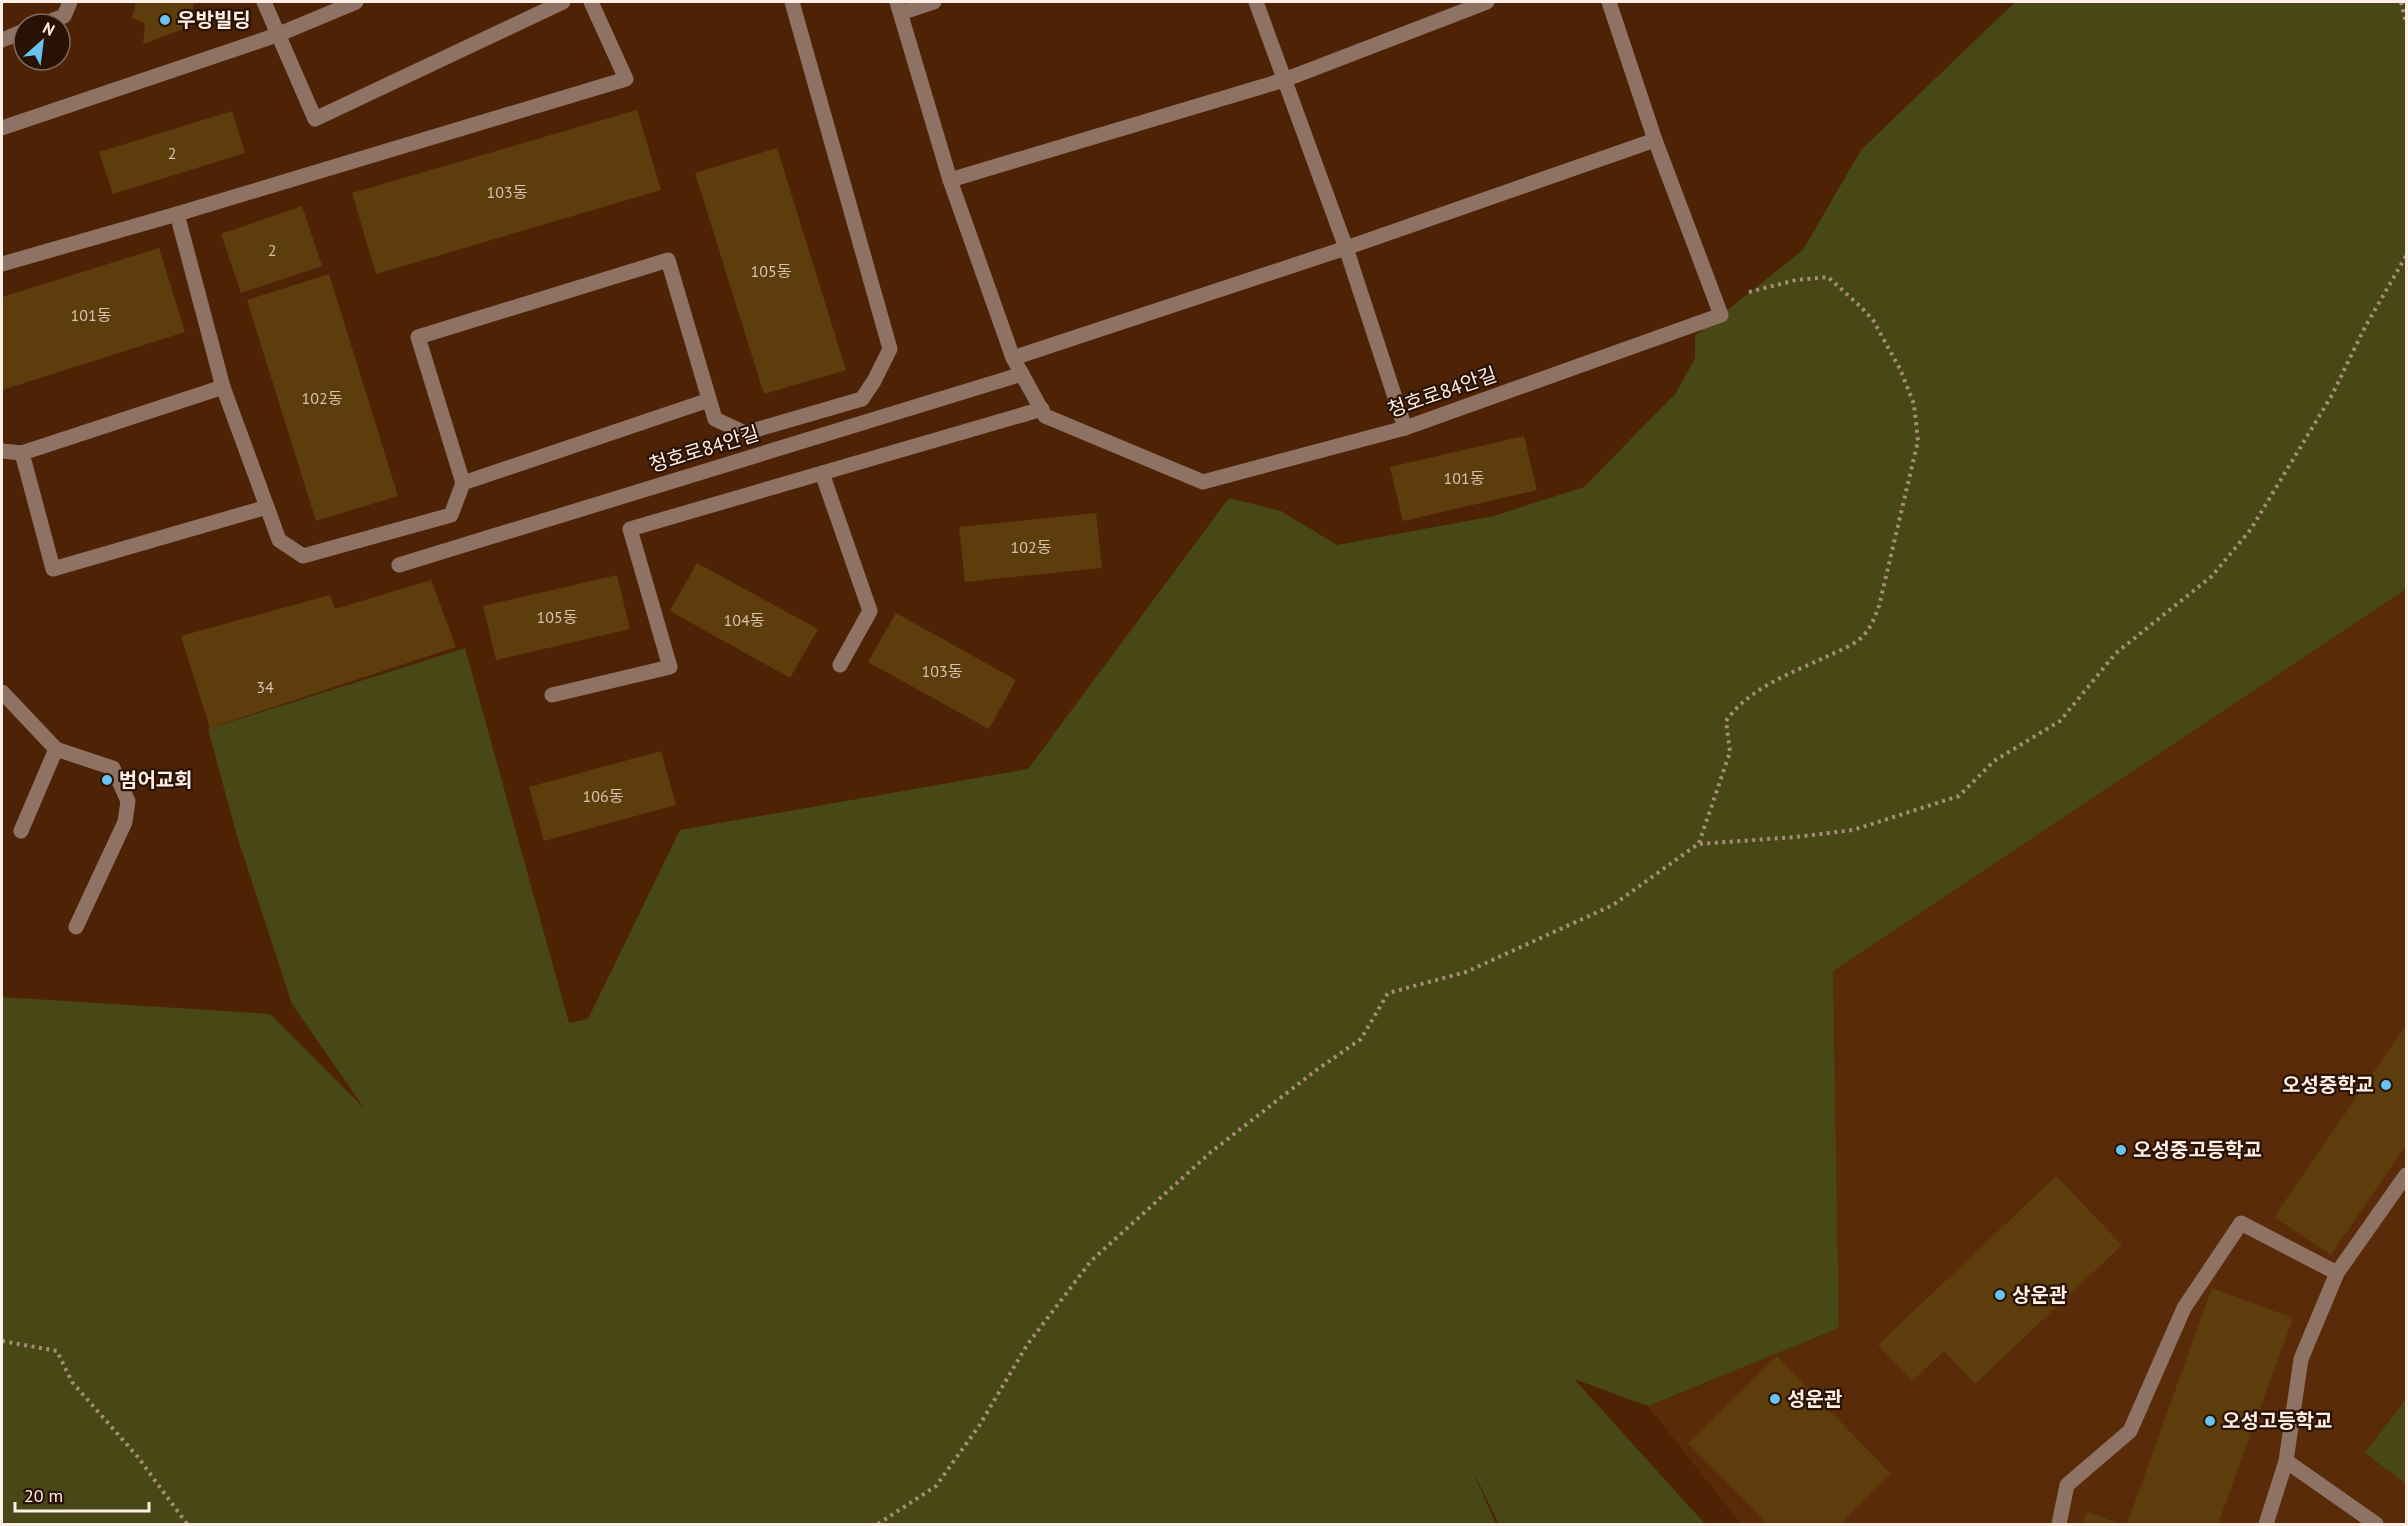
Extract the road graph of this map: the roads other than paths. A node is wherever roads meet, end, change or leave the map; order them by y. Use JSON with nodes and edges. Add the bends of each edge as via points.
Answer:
{"nodes":[{"id":1,"x":264,"y":2,"type":"edge"},
{"id":2,"x":356,"y":2,"type":"edge"},
{"id":3,"x":563,"y":2,"type":"edge"},
{"id":4,"x":591,"y":2,"type":"edge"},
{"id":5,"x":792,"y":2,"type":"edge"},
{"id":6,"x":933,"y":2,"type":"edge"},
{"id":7,"x":1256,"y":2,"type":"edge"},
{"id":8,"x":1487,"y":2,"type":"edge"},
{"id":9,"x":1609,"y":2,"type":"edge"},
{"id":10,"x":899,"y":7,"type":"edge"},
{"id":11,"x":278,"y":35,"type":"junction"},
{"id":12,"x":1284,"y":80,"type":"junction"},
{"id":13,"x":2,"y":128,"type":"edge"},
{"id":14,"x":1655,"y":140,"type":"junction"},
{"id":15,"x":950,"y":180,"type":"junction"},
{"id":16,"x":177,"y":214,"type":"junction"},
{"id":17,"x":1346,"y":248,"type":"junction"},
{"id":18,"x":2,"y":264,"type":"edge"},
{"id":19,"x":1013,"y":358,"type":"junction"},
{"id":20,"x":1022,"y":374,"type":"junction"},
{"id":21,"x":223,"y":387,"type":"junction"},
{"id":22,"x":710,"y":400,"type":"junction"},
{"id":23,"x":1041,"y":409,"type":"junction"},
{"id":24,"x":1405,"y":428,"type":"junction"},
{"id":25,"x":2,"y":451,"type":"edge"},
{"id":26,"x":22,"y":453,"type":"junction"},
{"id":27,"x":822,"y":473,"type":"junction"},
{"id":28,"x":463,"y":483,"type":"junction"},
{"id":29,"x":267,"y":507,"type":"junction"},
{"id":30,"x":399,"y":565,"type":"dead end"},
{"id":31,"x":840,"y":665,"type":"dead end"},
{"id":32,"x":2,"y":692,"type":"edge"},
{"id":33,"x":552,"y":695,"type":"dead end"},
{"id":34,"x":56,"y":749,"type":"junction"},
{"id":35,"x":21,"y":831,"type":"dead end"},
{"id":36,"x":76,"y":927,"type":"dead end"},
{"id":37,"x":2406,"y":1175,"type":"edge"},
{"id":38,"x":2337,"y":1273,"type":"junction"},
{"id":39,"x":2286,"y":1461,"type":"junction"},
{"id":40,"x":2059,"y":1524,"type":"edge"},
{"id":41,"x":2266,"y":1524,"type":"edge"},
{"id":42,"x":2376,"y":1524,"type":"edge"}],
"edges":[{"from":1,"to":11,"type":"street"},
{"from":2,"to":11,"type":"street"},
{"from":3,"to":11,"type":"street","via":[[315,119]]},
{"from":4,"to":16,"type":"street","via":[[626,79]]},
{"from":5,"to":22,"type":"street","via":[[890,350],[862,399],[745,433],[715,418]]},
{"from":6,"to":10,"type":"street","name":"청호로84안길"},
{"from":7,"to":12,"type":"street"},
{"from":8,"to":12,"type":"street"},
{"from":9,"to":14,"type":"street"},
{"from":10,"to":15,"type":"street","name":"청호로84안길"},
{"from":11,"to":13,"type":"street"},
{"from":12,"to":15,"type":"street"},
{"from":12,"to":17,"type":"street"},
{"from":14,"to":17,"type":"street"},
{"from":14,"to":24,"type":"street","name":"청호로84안길","via":[[1721,315]]},
{"from":15,"to":19,"type":"street","name":"청호로84안길"},
{"from":16,"to":18,"type":"street"},
{"from":16,"to":21,"type":"street"},
{"from":17,"to":19,"type":"street"},
{"from":17,"to":24,"type":"street"},
{"from":19,"to":20,"type":"street","name":"청호로84안길"},
{"from":20,"to":23,"type":"street","name":"청호로84안길"},
{"from":20,"to":30,"type":"street","name":"청호로84안길"},
{"from":21,"to":26,"type":"street"},
{"from":21,"to":29,"type":"street"},
{"from":22,"to":28,"type":"street"},
{"from":22,"to":28,"type":"street","via":[[668,260],[418,337]]},
{"from":23,"to":24,"type":"street","name":"청호로84안길","via":[[1045,416],[1203,482]]},
{"from":23,"to":27,"type":"street"},
{"from":25,"to":26,"type":"street"},
{"from":26,"to":29,"type":"street","via":[[52,569]]},
{"from":27,"to":31,"type":"street","via":[[870,611]]},
{"from":27,"to":33,"type":"street","via":[[630,529],[669,667]]},
{"from":28,"to":29,"type":"street","via":[[451,514],[303,556],[279,540]]},
{"from":32,"to":34,"type":"street"},
{"from":34,"to":35,"type":"street"},
{"from":34,"to":36,"type":"street","via":[[113,768],[128,801],[125,822]]},
{"from":37,"to":38,"type":"street"},
{"from":38,"to":39,"type":"street","via":[[2301,1359]]},
{"from":38,"to":40,"type":"street","via":[[2241,1223],[2184,1308],[2130,1431],[2067,1485]]},
{"from":39,"to":41,"type":"street"},
{"from":39,"to":42,"type":"street"}]}
